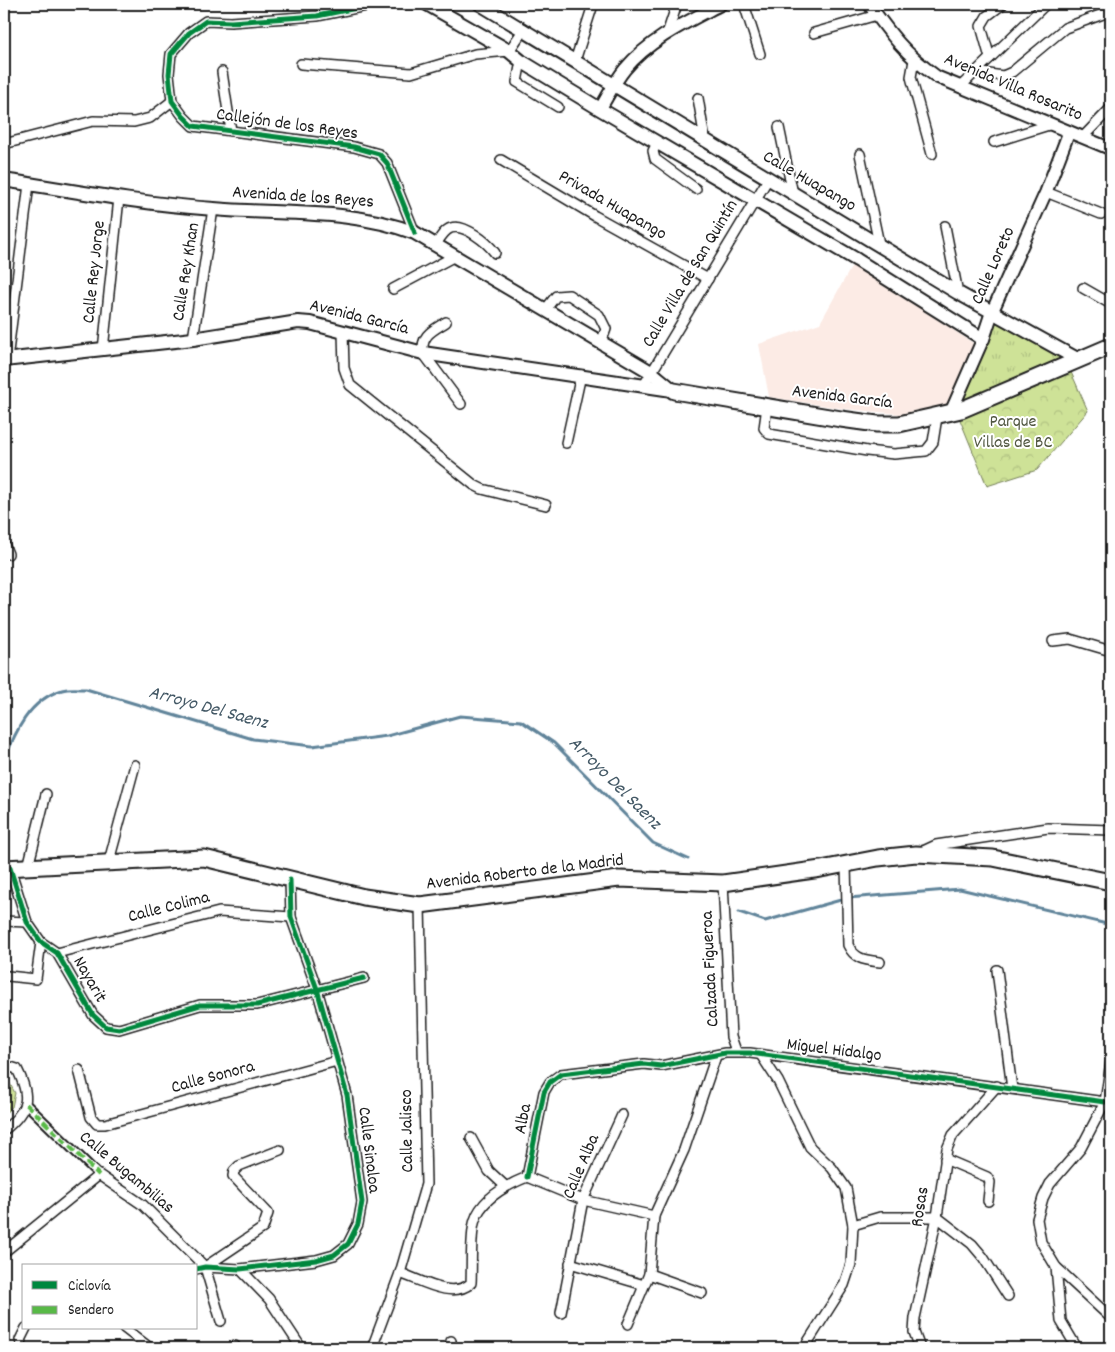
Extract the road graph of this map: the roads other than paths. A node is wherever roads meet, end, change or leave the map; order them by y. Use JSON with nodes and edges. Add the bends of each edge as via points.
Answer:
{"nodes":[{"id":1,"x":376,"y":4,"type":"edge"},
{"id":2,"x":427,"y":4,"type":"edge"},
{"id":3,"x":480,"y":4,"type":"edge"},
{"id":4,"x":676,"y":4,"type":"edge"},
{"id":5,"x":721,"y":4,"type":"edge"},
{"id":6,"x":744,"y":4,"type":"edge"},
{"id":7,"x":869,"y":4,"type":"edge"},
{"id":8,"x":1003,"y":4,"type":"edge"},
{"id":9,"x":1046,"y":4,"type":"edge"},
{"id":10,"x":592,"y":8,"type":"dead end"},
{"id":11,"x":1111,"y":11,"type":"edge"},
{"id":12,"x":877,"y":15,"type":"junction"},
{"id":13,"x":524,"y":29,"type":"junction"},
{"id":14,"x":814,"y":33,"type":"dead end"},
{"id":15,"x":667,"y":34,"type":"junction"},
{"id":16,"x":509,"y":51,"type":"junction"},
{"id":17,"x":760,"y":54,"type":"dead end"},
{"id":18,"x":990,"y":58,"type":"junction"},
{"id":19,"x":914,"y":60,"type":"junction"},
{"id":20,"x":521,"y":61,"type":"junction"},
{"id":21,"x":575,"y":61,"type":"junction"},
{"id":22,"x":301,"y":64,"type":"dead end"},
{"id":23,"x":222,"y":72,"type":"dead end"},
{"id":24,"x":975,"y":72,"type":"junction"},
{"id":25,"x":614,"y":85,"type":"junction"},
{"id":26,"x":960,"y":87,"type":"junction"},
{"id":27,"x":698,"y":98,"type":"dead end"},
{"id":28,"x":172,"y":101,"type":"junction"},
{"id":29,"x":558,"y":107,"type":"dead end"},
{"id":30,"x":1111,"y":108,"type":"edge"},
{"id":31,"x":600,"y":109,"type":"junction"},
{"id":32,"x":1049,"y":125,"type":"junction"},
{"id":33,"x":779,"y":127,"type":"dead end"},
{"id":34,"x":231,"y":132,"type":"junction"},
{"id":35,"x":1068,"y":132,"type":"junction"},
{"id":36,"x":1084,"y":136,"type":"junction"},
{"id":37,"x":705,"y":140,"type":"junction"},
{"id":38,"x":994,"y":142,"type":"dead end"},
{"id":39,"x":657,"y":143,"type":"junction"},
{"id":40,"x":4,"y":144,"type":"edge"},
{"id":41,"x":1111,"y":149,"type":"edge"},
{"id":42,"x":860,"y":154,"type":"dead end"},
{"id":43,"x":932,"y":154,"type":"dead end"},
{"id":44,"x":501,"y":160,"type":"dead end"},
{"id":45,"x":768,"y":179,"type":"junction"},
{"id":46,"x":4,"y":180,"type":"edge"},
{"id":47,"x":29,"y":184,"type":"junction"},
{"id":48,"x":696,"y":189,"type":"dead end"},
{"id":49,"x":1046,"y":192,"type":"junction"},
{"id":50,"x":793,"y":194,"type":"junction"},
{"id":51,"x":119,"y":198,"type":"junction"},
{"id":52,"x":754,"y":200,"type":"junction"},
{"id":53,"x":213,"y":209,"type":"junction"},
{"id":54,"x":1101,"y":214,"type":"dead end"},
{"id":55,"x":945,"y":226,"type":"dead end"},
{"id":56,"x":415,"y":234,"type":"junction"},
{"id":57,"x":879,"y":244,"type":"junction"},
{"id":58,"x":435,"y":246,"type":"junction"},
{"id":59,"x":495,"y":253,"type":"dead end"},
{"id":60,"x":453,"y":257,"type":"junction"},
{"id":61,"x":708,"y":279,"type":"junction"},
{"id":62,"x":1083,"y":288,"type":"dead end"},
{"id":63,"x":393,"y":289,"type":"dead end"},
{"id":64,"x":958,"y":294,"type":"junction"},
{"id":65,"x":1111,"y":304,"type":"edge"},
{"id":66,"x":545,"y":310,"type":"junction"},
{"id":67,"x":992,"y":312,"type":"junction"},
{"id":68,"x":446,"y":322,"type":"dead end"},
{"id":69,"x":343,"y":332,"type":"junction"},
{"id":70,"x":193,"y":339,"type":"junction"},
{"id":71,"x":983,"y":339,"type":"junction"},
{"id":72,"x":601,"y":343,"type":"junction"},
{"id":73,"x":1111,"y":346,"type":"edge"},
{"id":74,"x":103,"y":350,"type":"junction"},
{"id":75,"x":423,"y":353,"type":"junction"},
{"id":76,"x":6,"y":360,"type":"edge"},
{"id":77,"x":1079,"y":360,"type":"junction"},
{"id":78,"x":651,"y":372,"type":"junction"},
{"id":79,"x":581,"y":375,"type":"junction"},
{"id":80,"x":644,"y":385,"type":"junction"},
{"id":81,"x":674,"y":391,"type":"junction"},
{"id":82,"x":461,"y":404,"type":"dead end"},
{"id":83,"x":767,"y":407,"type":"junction"},
{"id":84,"x":944,"y":415,"type":"junction"},
{"id":85,"x":566,"y":443,"type":"dead end"},
{"id":86,"x":546,"y":505,"type":"dead end"},
{"id":87,"x":4,"y":544,"type":"edge"},
{"id":88,"x":4,"y":553,"type":"edge"},
{"id":89,"x":1053,"y":641,"type":"dead end"},
{"id":90,"x":1111,"y":652,"type":"edge"},
{"id":91,"x":135,"y":765,"type":"dead end"},
{"id":92,"x":46,"y":794,"type":"dead end"},
{"id":93,"x":1109,"y":831,"type":"edge"},
{"id":94,"x":916,"y":854,"type":"junction"},
{"id":95,"x":109,"y":862,"type":"junction"},
{"id":96,"x":846,"y":865,"type":"junction"},
{"id":97,"x":28,"y":867,"type":"junction"},
{"id":98,"x":7,"y":868,"type":"edge"},
{"id":99,"x":290,"y":880,"type":"junction"},
{"id":100,"x":1111,"y":882,"type":"edge"},
{"id":101,"x":723,"y":883,"type":"junction"},
{"id":102,"x":420,"y":905,"type":"junction"},
{"id":103,"x":291,"y":917,"type":"junction"},
{"id":104,"x":4,"y":922,"type":"edge"},
{"id":105,"x":27,"y":922,"type":"junction"},
{"id":106,"x":41,"y":942,"type":"junction"},
{"id":107,"x":57,"y":953,"type":"junction"},
{"id":108,"x":880,"y":962,"type":"dead end"},
{"id":109,"x":997,"y":970,"type":"dead end"},
{"id":110,"x":8,"y":976,"type":"dead end"},
{"id":111,"x":364,"y":978,"type":"dead end"},
{"id":112,"x":317,"y":989,"type":"junction"},
{"id":113,"x":736,"y":1051,"type":"junction"},
{"id":114,"x":761,"y":1055,"type":"junction"},
{"id":115,"x":716,"y":1056,"type":"junction"},
{"id":116,"x":336,"y":1061,"type":"junction"},
{"id":117,"x":1111,"y":1061,"type":"edge"},
{"id":118,"x":4,"y":1065,"type":"edge"},
{"id":119,"x":79,"y":1070,"type":"dead end"},
{"id":120,"x":561,"y":1074,"type":"joint"},
{"id":121,"x":997,"y":1086,"type":"junction"},
{"id":122,"x":1012,"y":1089,"type":"junction"},
{"id":123,"x":1105,"y":1102,"type":"junction"},
{"id":124,"x":26,"y":1104,"type":"junction"},
{"id":125,"x":622,"y":1115,"type":"dead end"},
{"id":126,"x":4,"y":1130,"type":"edge"},
{"id":127,"x":471,"y":1138,"type":"dead end"},
{"id":128,"x":280,"y":1150,"type":"dead end"},
{"id":129,"x":945,"y":1159,"type":"junction"},
{"id":130,"x":99,"y":1175,"type":"junction"},
{"id":131,"x":527,"y":1177,"type":"junction"},
{"id":132,"x":504,"y":1186,"type":"junction"},
{"id":133,"x":583,"y":1200,"type":"junction"},
{"id":134,"x":988,"y":1201,"type":"dead end"},
{"id":135,"x":654,"y":1216,"type":"junction"},
{"id":136,"x":937,"y":1217,"type":"junction"},
{"id":137,"x":853,"y":1225,"type":"junction"},
{"id":138,"x":4,"y":1252,"type":"edge"},
{"id":139,"x":570,"y":1263,"type":"junction"},
{"id":140,"x":197,"y":1264,"type":"edge"},
{"id":141,"x":1056,"y":1267,"type":"junction"},
{"id":142,"x":201,"y":1268,"type":"edge"},
{"id":143,"x":240,"y":1268,"type":"junction"},
{"id":144,"x":400,"y":1273,"type":"junction"},
{"id":145,"x":649,"y":1274,"type":"junction"},
{"id":146,"x":644,"y":1285,"type":"junction"},
{"id":147,"x":702,"y":1293,"type":"dead end"},
{"id":148,"x":1008,"y":1296,"type":"dead end"},
{"id":149,"x":561,"y":1313,"type":"dead end"},
{"id":150,"x":1111,"y":1318,"type":"edge"},
{"id":151,"x":222,"y":1322,"type":"dead end"},
{"id":152,"x":628,"y":1324,"type":"dead end"},
{"id":153,"x":25,"y":1330,"type":"edge"},
{"id":154,"x":127,"y":1330,"type":"edge"},
{"id":155,"x":23,"y":1348,"type":"edge"},
{"id":156,"x":150,"y":1348,"type":"edge"},
{"id":157,"x":306,"y":1348,"type":"edge"},
{"id":158,"x":372,"y":1348,"type":"edge"},
{"id":159,"x":804,"y":1348,"type":"edge"},
{"id":160,"x":920,"y":1348,"type":"edge"},
{"id":161,"x":1077,"y":1348,"type":"edge"}],
"edges":[{"from":1,"to":2,"type":"street"},
{"from":1,"to":28,"type":"street","via":[[317,16],[206,21],[189,33],[171,54]]},
{"from":2,"to":16,"type":"main road"},
{"from":3,"to":13,"type":"main road","name":"Calle Huapango"},
{"from":4,"to":15,"type":"street"},
{"from":5,"to":15,"type":"street"},
{"from":6,"to":17,"type":"street"},
{"from":7,"to":12,"type":"street","name":"Avenida Villa Rosarito"},
{"from":8,"to":18,"type":"street","via":[[987,16],[982,26]]},
{"from":9,"to":18,"type":"street"},
{"from":10,"to":21,"type":"street"},
{"from":11,"to":24,"type":"street","via":[[1065,28],[1003,76]]},
{"from":12,"to":14,"type":"street"},
{"from":12,"to":19,"type":"street","name":"Avenida Villa Rosarito"},
{"from":13,"to":16,"type":"street"},
{"from":13,"to":21,"type":"main road","name":"Calle Huapango"},
{"from":15,"to":25,"type":"street","via":[[640,54]]},
{"from":16,"to":20,"type":"main road"},
{"from":16,"to":22,"type":"street","via":[[475,54],[411,73]]},
{"from":18,"to":24,"type":"street"},
{"from":19,"to":26,"type":"street","name":"Avenida Villa Rosarito"},
{"from":19,"to":43,"type":"street","via":[[911,77]]},
{"from":20,"to":29,"type":"street","via":[[517,82]]},
{"from":20,"to":31,"type":"main road"},
{"from":21,"to":25,"type":"main road","name":"Calle Huapango"},
{"from":23,"to":34,"type":"street","name":"Callejón de los Reyes"},
{"from":24,"to":26,"type":"street"},
{"from":25,"to":31,"type":"street"},
{"from":25,"to":37,"type":"main road","name":"Calle Huapango"},
{"from":26,"to":32,"type":"street","name":"Avenida Villa Rosarito"},
{"from":27,"to":37,"type":"street"},
{"from":28,"to":34,"type":"street","name":"Callejón de los Reyes","via":[[193,126]]},
{"from":28,"to":40,"type":"street","via":[[150,118],[134,122],[93,120]]},
{"from":30,"to":36,"type":"street"},
{"from":31,"to":39,"type":"main road"},
{"from":32,"to":35,"type":"street","name":"Avenida Villa Rosarito"},
{"from":32,"to":38,"type":"street"},
{"from":33,"to":50,"type":"street"},
{"from":34,"to":56,"type":"street","name":"Callejón de los Reyes","via":[[379,154],[393,174]]},
{"from":35,"to":36,"type":"street","name":"Avenida Villa Rosarito"},
{"from":35,"to":49,"type":"street","name":"Calle Loreto"},
{"from":36,"to":41,"type":"street","name":"Avenida Villa Rosarito"},
{"from":37,"to":45,"type":"main road","name":"Calle Huapango"},
{"from":39,"to":48,"type":"street","via":[[653,151],[655,159]]},
{"from":39,"to":52,"type":"main road"},
{"from":42,"to":57,"type":"street"},
{"from":44,"to":61,"type":"street","name":"Privada Huapango"},
{"from":45,"to":50,"type":"main road","name":"Calle Huapango"},
{"from":45,"to":52,"type":"street","name":"Calle Villa de San Quintín"},
{"from":46,"to":47,"type":"main road","name":"Avenida de los Reyes"},
{"from":47,"to":51,"type":"main road","name":"Avenida de los Reyes"},
{"from":47,"to":76,"type":"street"},
{"from":49,"to":54,"type":"street"},
{"from":49,"to":67,"type":"street","name":"Calle Loreto"},
{"from":50,"to":57,"type":"main road","name":"Calle Huapango"},
{"from":51,"to":53,"type":"main road","name":"Avenida de los Reyes"},
{"from":51,"to":74,"type":"street","name":"Calle Rey Jorge"},
{"from":52,"to":61,"type":"street","name":"Calle Villa de San Quintín"},
{"from":52,"to":71,"type":"main road"},
{"from":53,"to":56,"type":"main road","name":"Avenida de los Reyes","via":[[360,217]]},
{"from":53,"to":70,"type":"street","name":"Calle Rey Khan"},
{"from":55,"to":64,"type":"street"},
{"from":56,"to":58,"type":"main road","name":"Avenida de los Reyes"},
{"from":57,"to":64,"type":"main road","name":"Calle Huapango"},
{"from":58,"to":59,"type":"street","via":[[452,227],[479,237]]},
{"from":58,"to":60,"type":"main road","name":"Avenida de los Reyes"},
{"from":60,"to":63,"type":"street"},
{"from":60,"to":66,"type":"main road","name":"Avenida de los Reyes"},
{"from":61,"to":78,"type":"street","name":"Calle Villa de San Quintín"},
{"from":62,"to":65,"type":"street"},
{"from":64,"to":67,"type":"main road","name":"Calle Huapango"},
{"from":66,"to":72,"type":"main road","name":"Avenida de los Reyes"},
{"from":66,"to":72,"type":"street","via":[[556,296],[569,295],[604,322],[606,329]]},
{"from":67,"to":71,"type":"main road","name":"Calle Loreto"},
{"from":67,"to":77,"type":"main road","name":"Calle Huapango"},
{"from":68,"to":75,"type":"street","via":[[425,336]]},
{"from":69,"to":70,"type":"main road","name":"Avenida García","via":[[310,322],[298,322]]},
{"from":69,"to":75,"type":"main road","name":"Avenida García"},
{"from":69,"to":86,"type":"street","via":[[344,368],[350,385],[474,485]]},
{"from":70,"to":74,"type":"main road","name":"Avenida García"},
{"from":71,"to":84,"type":"street","name":"Calle Loreto"},
{"from":72,"to":78,"type":"main road","name":"Avenida de los Reyes"},
{"from":73,"to":77,"type":"main road","name":"Avenida García"},
{"from":74,"to":76,"type":"main road","name":"Avenida García"},
{"from":75,"to":79,"type":"main road","name":"Avenida García"},
{"from":75,"to":82,"type":"street"},
{"from":77,"to":84,"type":"main road","name":"Avenida García"},
{"from":78,"to":80,"type":"street","name":"Calle Villa de San Quintín"},
{"from":78,"to":81,"type":"main road","name":"Avenida García"},
{"from":79,"to":80,"type":"main road","name":"Avenida García"},
{"from":79,"to":85,"type":"street"},
{"from":80,"to":81,"type":"main road","name":"Avenida García"},
{"from":81,"to":83,"type":"main road","name":"Avenida García"},
{"from":83,"to":84,"type":"main road","name":"Avenida García","via":[[877,424],[899,424]]},
{"from":83,"to":84,"type":"street","via":[[764,428],[769,434],[894,454],[926,451]]},
{"from":87,"to":88,"type":"street","via":[[8,554]]},
{"from":89,"to":90,"type":"street","via":[[1070,639]]},
{"from":91,"to":95,"type":"street"},
{"from":92,"to":97,"type":"street"},
{"from":93,"to":94,"type":"street","via":[[1048,828],[936,845]]},
{"from":94,"to":96,"type":"main road","name":"Avenida Roberto de la Madrid"},
{"from":94,"to":100,"type":"main road","name":"Avenida Roberto de la Madrid","via":[[993,858]]},
{"from":95,"to":97,"type":"main road","name":"Avenida Roberto de la Madrid"},
{"from":95,"to":99,"type":"main road","name":"Avenida Roberto de la Madrid","via":[[204,858]]},
{"from":96,"to":101,"type":"main road","name":"Avenida Roberto de la Madrid"},
{"from":96,"to":108,"type":"street","via":[[848,945],[861,960]]},
{"from":97,"to":98,"type":"main road","name":"Avenida Roberto de la Madrid"},
{"from":98,"to":105,"type":"street","name":"Nayarit"},
{"from":99,"to":102,"type":"main road","name":"Avenida Roberto de la Madrid","via":[[364,897]]},
{"from":99,"to":103,"type":"street","name":"Calle Sinaloa"},
{"from":101,"to":102,"type":"main road","name":"Avenida Roberto de la Madrid","via":[[619,879]]},
{"from":101,"to":113,"type":"street","name":"Calzada Figueroa","via":[[730,1037]]},
{"from":102,"to":144,"type":"street","name":"Calle Jalisco","via":[[426,1184]]},
{"from":103,"to":107,"type":"street","name":"Calle Colima","via":[[219,912]]},
{"from":103,"to":112,"type":"street","name":"Calle Sinaloa"},
{"from":104,"to":105,"type":"street"},
{"from":105,"to":106,"type":"street","name":"Nayarit"},
{"from":106,"to":107,"type":"street","name":"Nayarit"},
{"from":106,"to":110,"type":"street","via":[[36,979]]},
{"from":107,"to":112,"type":"street","name":"Nayarit","via":[[93,1015],[106,1027],[119,1029],[200,1004],[257,1005]]},
{"from":109,"to":122,"type":"street"},
{"from":111,"to":112,"type":"street"},
{"from":112,"to":116,"type":"street","name":"Calle Sinaloa"},
{"from":113,"to":114,"type":"street","name":"Miguel Hidalgo"},
{"from":113,"to":115,"type":"street","name":"Miguel Hidalgo"},
{"from":114,"to":121,"type":"street","name":"Miguel Hidalgo"},
{"from":114,"to":137,"type":"street","via":[[778,1080],[810,1146],[846,1188]]},
{"from":115,"to":120,"type":"street","name":"Miguel Hidalgo","via":[[661,1066],[644,1064]]},
{"from":115,"to":135,"type":"street","via":[[684,1150]]},
{"from":116,"to":119,"type":"street","name":"Calle Sonora","via":[[105,1124],[97,1124],[91,1117]]},
{"from":116,"to":143,"type":"street","name":"Calle Sinaloa","via":[[347,1095],[362,1202],[358,1224],[348,1244],[334,1256]]},
{"from":117,"to":123,"type":"street"},
{"from":118,"to":124,"type":"street","via":[[17,1069],[26,1087]]},
{"from":120,"to":131,"type":"street","name":"Alba","via":[[550,1082],[544,1092]]},
{"from":121,"to":122,"type":"street","name":"Miguel Hidalgo"},
{"from":121,"to":129,"type":"street","name":"Rosas","via":[[953,1135]]},
{"from":122,"to":123,"type":"street","name":"Miguel Hidalgo"},
{"from":123,"to":141,"type":"street","via":[[1081,1148],[1050,1184],[1043,1198],[1037,1219],[1041,1242]]},
{"from":124,"to":126,"type":"street"},
{"from":124,"to":130,"type":"street","name":"Calle Bugambilias"},
{"from":125,"to":133,"type":"street","name":"Calle Alba"},
{"from":127,"to":132,"type":"street","via":[[489,1171]]},
{"from":128,"to":142,"type":"street","via":[[234,1171],[234,1176],[268,1213],[263,1228]]},
{"from":129,"to":134,"type":"street","via":[[987,1177],[990,1182]]},
{"from":129,"to":136,"type":"street","name":"Rosas"},
{"from":130,"to":138,"type":"street"},
{"from":130,"to":140,"type":"street","name":"Calle Bugambilias","via":[[143,1205]]},
{"from":131,"to":132,"type":"street"},
{"from":131,"to":133,"type":"street"},
{"from":132,"to":144,"type":"street","via":[[474,1220],[471,1283],[463,1290],[452,1291]]},
{"from":133,"to":135,"type":"street"},
{"from":133,"to":139,"type":"street","name":"Calle Alba"},
{"from":135,"to":145,"type":"street"},
{"from":136,"to":137,"type":"street","via":[[880,1217]]},
{"from":136,"to":148,"type":"street","via":[[972,1244]]},
{"from":136,"to":160,"type":"street","name":"Rosas","via":[[915,1318],[914,1332]]},
{"from":137,"to":159,"type":"street","via":[[851,1264],[844,1285]]},
{"from":139,"to":146,"type":"street"},
{"from":139,"to":149,"type":"street","name":"Calle Alba"},
{"from":141,"to":150,"type":"street"},
{"from":141,"to":161,"type":"street","via":[[1061,1320]]},
{"from":142,"to":143,"type":"street","name":"Calle Sinaloa"},
{"from":142,"to":151,"type":"street"},
{"from":143,"to":157,"type":"street","via":[[269,1299],[300,1346]]},
{"from":144,"to":158,"type":"street","name":"Calle Jalisco"},
{"from":145,"to":146,"type":"street"},
{"from":145,"to":147,"type":"street"},
{"from":146,"to":152,"type":"street"},
{"from":153,"to":155,"type":"street","via":[[20,1340]]},
{"from":154,"to":156,"type":"street"}]}
